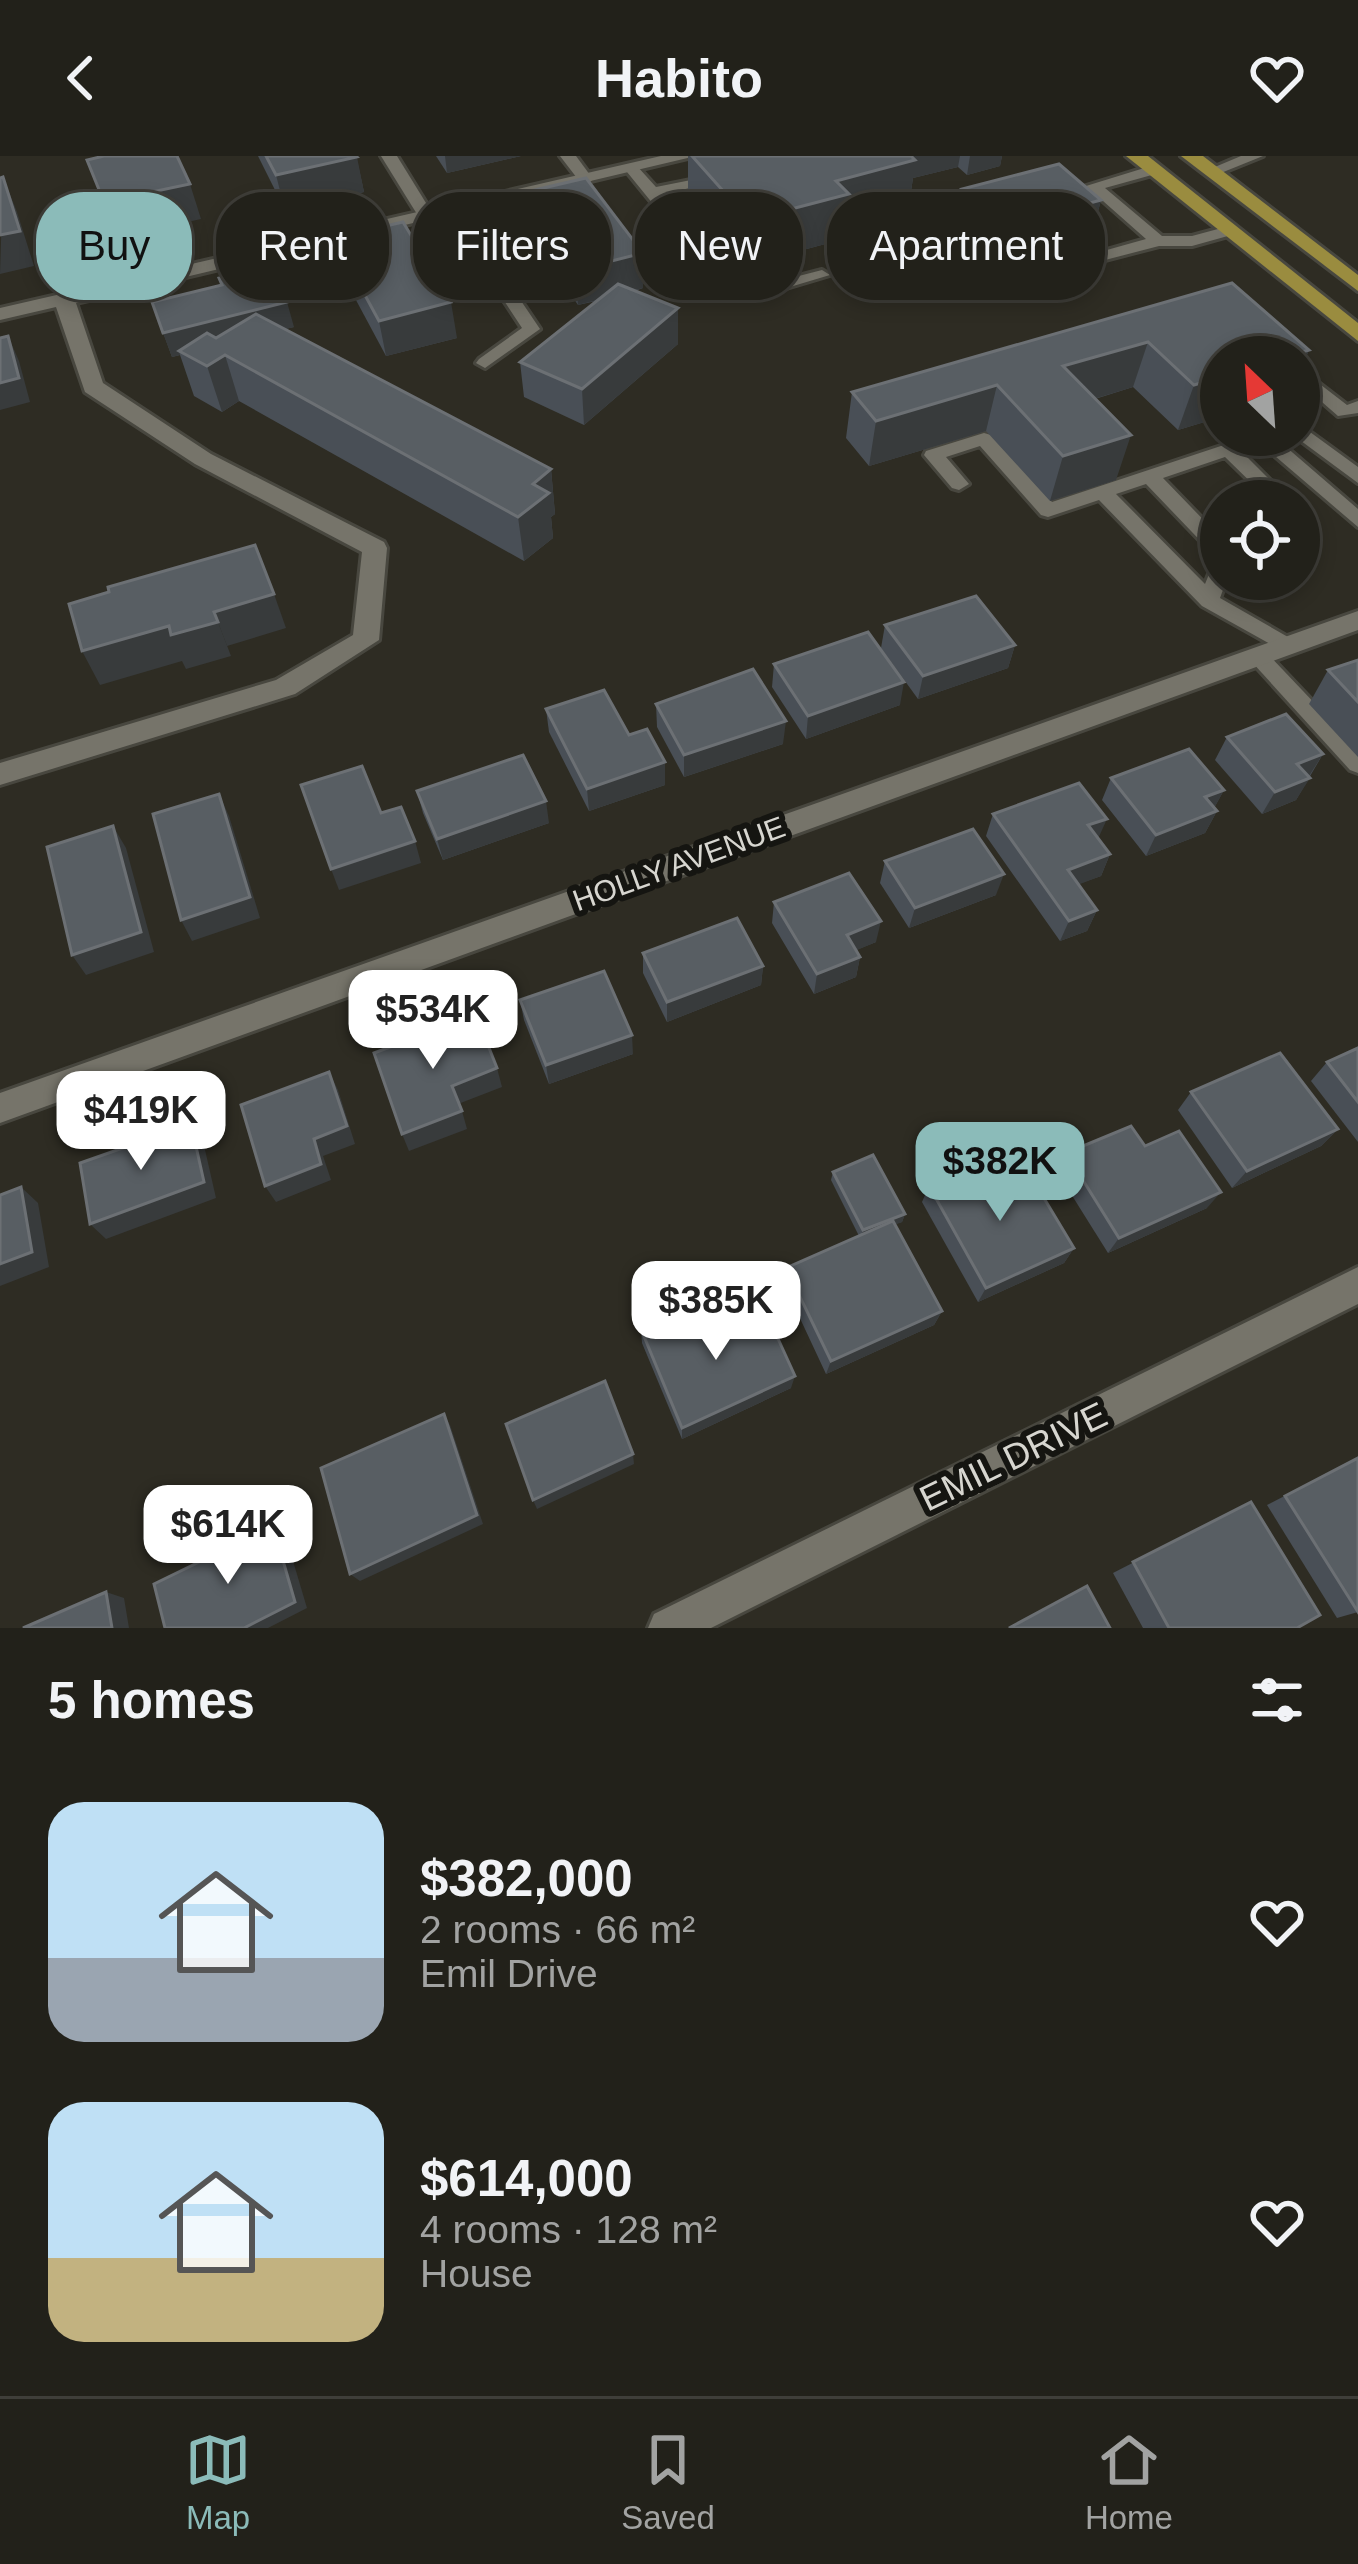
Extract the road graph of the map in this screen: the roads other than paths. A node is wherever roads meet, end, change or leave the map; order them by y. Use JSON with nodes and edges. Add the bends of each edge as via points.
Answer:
{"nodes":[{"id":1,"x":389,"y":156,"type":"edge"},
{"id":2,"x":568,"y":156,"type":"edge"},
{"id":3,"x":686,"y":156,"type":"edge"},
{"id":4,"x":1191,"y":156,"type":"edge"},
{"id":5,"x":1256,"y":156,"type":"edge"},
{"id":6,"x":655,"y":159,"type":"edge"},
{"id":7,"x":1145,"y":163,"type":"edge"},
{"id":8,"x":632,"y":169,"type":"junction"},
{"id":9,"x":1211,"y":172,"type":"junction"},
{"id":10,"x":729,"y":174,"type":"edge"},
{"id":11,"x":585,"y":179,"type":"junction"},
{"id":12,"x":529,"y":192,"type":"edge"},
{"id":13,"x":651,"y":192,"type":"edge"},
{"id":14,"x":656,"y":192,"type":"edge"},
{"id":15,"x":413,"y":195,"type":"edge"},
{"id":16,"x":413,"y":219,"type":"edge"},
{"id":17,"x":1229,"y":231,"type":"junction"},
{"id":18,"x":1158,"y":241,"type":"junction"},
{"id":19,"x":1105,"y":256,"type":"edge"},
{"id":20,"x":192,"y":269,"type":"edge"},
{"id":21,"x":822,"y":275,"type":"dead end"},
{"id":22,"x":1289,"y":278,"type":"junction"},
{"id":23,"x":803,"y":280,"type":"edge"},
{"id":24,"x":1358,"y":289,"type":"edge"},
{"id":25,"x":59,"y":300,"type":"edge"},
{"id":26,"x":77,"y":300,"type":"edge"},
{"id":27,"x":512,"y":300,"type":"edge"},
{"id":28,"x":0,"y":314,"type":"edge"},
{"id":29,"x":1358,"y":334,"type":"edge"},
{"id":30,"x":485,"y":363,"type":"dead end"},
{"id":31,"x":1320,"y":388,"type":"edge"},
{"id":32,"x":1351,"y":409,"type":"edge"},
{"id":33,"x":1320,"y":420,"type":"edge"},
{"id":34,"x":1320,"y":445,"type":"edge"},
{"id":35,"x":1210,"y":456,"type":"edge"},
{"id":36,"x":1234,"y":456,"type":"edge"},
{"id":37,"x":1290,"y":456,"type":"edge"},
{"id":38,"x":1149,"y":476,"type":"junction"},
{"id":39,"x":1358,"y":477,"type":"edge"},
{"id":40,"x":1259,"y":480,"type":"edge"},
{"id":41,"x":959,"y":484,"type":"dead end"},
{"id":42,"x":1103,"y":491,"type":"junction"},
{"id":43,"x":1358,"y":520,"type":"edge"},
{"id":44,"x":1200,"y":528,"type":"edge"},
{"id":45,"x":1209,"y":602,"type":"joint"},
{"id":46,"x":1358,"y":620,"type":"edge"},
{"id":47,"x":1288,"y":646,"type":"junction"},
{"id":48,"x":1258,"y":656,"type":"junction"},
{"id":49,"x":1358,"y":764,"type":"edge"},
{"id":50,"x":0,"y":774,"type":"edge"},
{"id":51,"x":0,"y":1108,"type":"edge"},
{"id":52,"x":1358,"y":1285,"type":"edge"},
{"id":53,"x":668,"y":1628,"type":"edge"}],
"edges":[{"from":1,"to":15,"type":"lane"},
{"from":2,"to":11,"type":"lane"},
{"from":3,"to":6,"type":"street"},
{"from":4,"to":9,"type":"main road"},
{"from":5,"to":9,"type":"lane"},
{"from":6,"to":8,"type":"street"},
{"from":7,"to":17,"type":"main road"},
{"from":7,"to":18,"type":"lane","via":[[1094,186]]},
{"from":8,"to":11,"type":"street"},
{"from":8,"to":13,"type":"lane"},
{"from":9,"to":24,"type":"main road"},
{"from":10,"to":14,"type":"lane"},
{"from":11,"to":12,"type":"street"},
{"from":16,"to":20,"type":"street"},
{"from":17,"to":18,"type":"lane"},
{"from":17,"to":22,"type":"main road"},
{"from":18,"to":19,"type":"lane"},
{"from":21,"to":23,"type":"lane"},
{"from":22,"to":24,"type":"main road"},
{"from":22,"to":29,"type":"main road"},
{"from":25,"to":28,"type":"street"},
{"from":26,"to":50,"type":"street","via":[[92,387],[203,459],[375,548],[366,640],[285,687]]},
{"from":27,"to":30,"type":"lane","via":[[531,329]]},
{"from":31,"to":32,"type":"lane"},
{"from":32,"to":33,"type":"lane"},
{"from":34,"to":39,"type":"lane"},
{"from":35,"to":38,"type":"lane"},
{"from":36,"to":40,"type":"lane"},
{"from":37,"to":43,"type":"lane"},
{"from":38,"to":42,"type":"lane"},
{"from":38,"to":44,"type":"lane"},
{"from":41,"to":42,"type":"lane","via":[[933,455],[984,439],[1048,510]]},
{"from":42,"to":45,"type":"lane"},
{"from":45,"to":47,"type":"lane"},
{"from":46,"to":47,"type":"street","name":"HOLLY AVENUE"},
{"from":47,"to":48,"type":"street","name":"HOLLY AVENUE"},
{"from":48,"to":49,"type":"lane"},
{"from":48,"to":51,"type":"street","name":"HOLLY AVENUE"},
{"from":52,"to":53,"type":"street","name":"EMIL DRIVE"}]}
